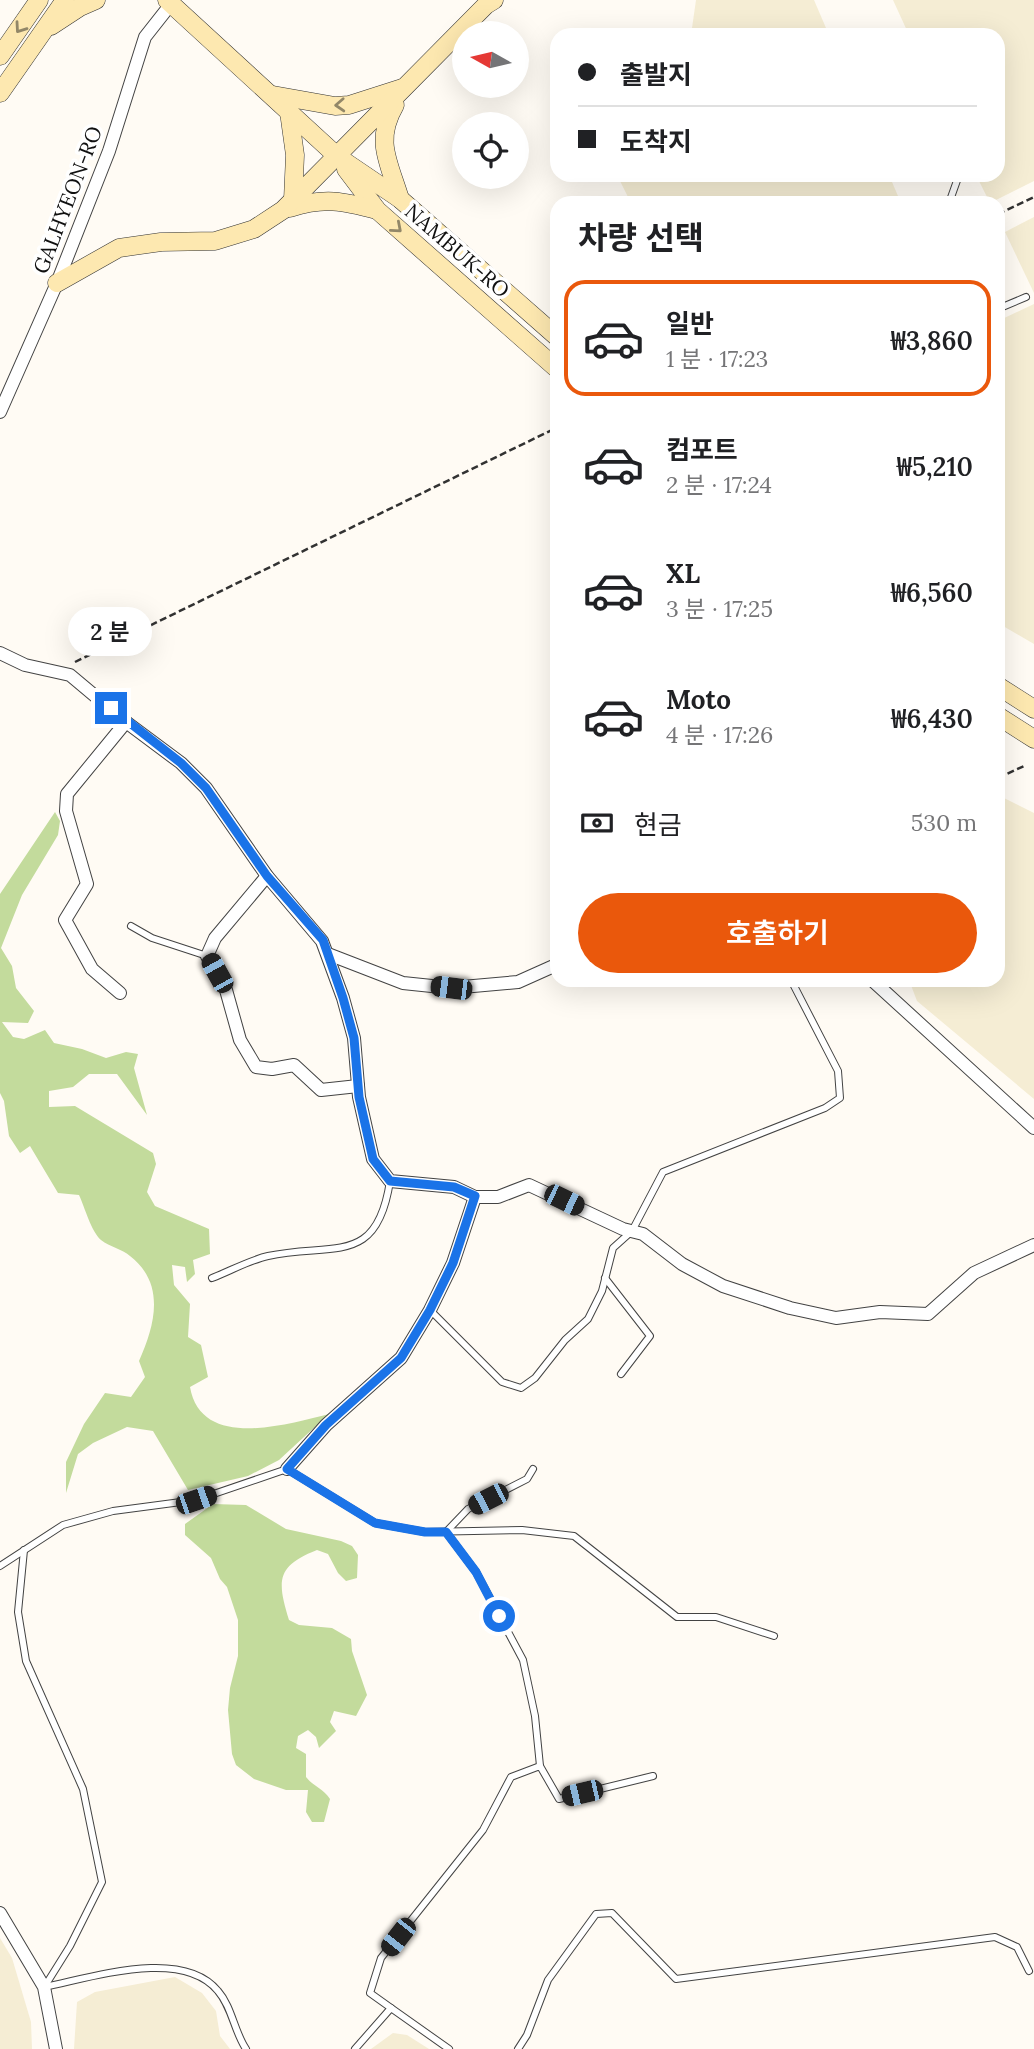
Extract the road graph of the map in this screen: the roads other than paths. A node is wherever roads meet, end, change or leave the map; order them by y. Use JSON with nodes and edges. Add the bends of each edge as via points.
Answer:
{"nodes":[{"id":1,"x":65,"y":0,"type":"edge"},
{"id":2,"x":96,"y":0,"type":"edge"},
{"id":3,"x":494,"y":0,"type":"edge"},
{"id":4,"x":38,"y":1,"type":"edge"},
{"id":5,"x":169,"y":2,"type":"edge"},
{"id":6,"x":43,"y":32,"type":"junction"},
{"id":7,"x":0,"y":56,"type":"edge"},
{"id":8,"x":406,"y":87,"type":"junction"},
{"id":9,"x":0,"y":93,"type":"edge"},
{"id":10,"x":273,"y":95,"type":"junction"},
{"id":11,"x":289,"y":112,"type":"junction"},
{"id":12,"x":338,"y":158,"type":"junction"},
{"id":13,"x":400,"y":199,"type":"junction"},
{"id":14,"x":288,"y":205,"type":"junction"},
{"id":15,"x":377,"y":210,"type":"junction"},
{"id":16,"x":57,"y":283,"type":"junction"},
{"id":17,"x":1026,"y":297,"type":"dead end"},
{"id":18,"x":1005,"y":306,"type":"edge"},
{"id":19,"x":550,"y":332,"type":"edge"},
{"id":20,"x":550,"y":364,"type":"edge"},
{"id":21,"x":0,"y":412,"type":"edge"},
{"id":22,"x":0,"y":653,"type":"edge"},
{"id":23,"x":1005,"y":690,"type":"edge"},
{"id":24,"x":1034,"y":709,"type":"edge"},
{"id":25,"x":1005,"y":720,"type":"edge"},
{"id":26,"x":126,"y":722,"type":"junction"},
{"id":27,"x":1034,"y":739,"type":"edge"},
{"id":28,"x":267,"y":876,"type":"junction"},
{"id":29,"x":131,"y":926,"type":"dead end"},
{"id":30,"x":327,"y":954,"type":"junction"},
{"id":31,"x":207,"y":956,"type":"junction"},
{"id":32,"x":550,"y":968,"type":"edge"},
{"id":33,"x":795,"y":987,"type":"edge"},
{"id":34,"x":880,"y":987,"type":"edge"},
{"id":35,"x":120,"y":993,"type":"dead end"},
{"id":36,"x":358,"y":1086,"type":"junction"},
{"id":37,"x":1034,"y":1128,"type":"edge"},
{"id":38,"x":390,"y":1181,"type":"junction"},
{"id":39,"x":475,"y":1196,"type":"junction"},
{"id":40,"x":632,"y":1231,"type":"junction"},
{"id":41,"x":1034,"y":1245,"type":"edge"},
{"id":42,"x":212,"y":1278,"type":"dead end"},
{"id":43,"x":606,"y":1278,"type":"junction"},
{"id":44,"x":430,"y":1310,"type":"junction"},
{"id":45,"x":621,"y":1374,"type":"dead end"},
{"id":46,"x":287,"y":1469,"type":"junction"},
{"id":47,"x":533,"y":1469,"type":"dead end"},
{"id":48,"x":446,"y":1532,"type":"junction"},
{"id":49,"x":24,"y":1549,"type":"junction"},
{"id":50,"x":0,"y":1566,"type":"edge"},
{"id":51,"x":774,"y":1636,"type":"dead end"},
{"id":52,"x":540,"y":1766,"type":"junction"},
{"id":53,"x":653,"y":1776,"type":"dead end"},
{"id":54,"x":0,"y":1913,"type":"edge"},
{"id":55,"x":1029,"y":1971,"type":"dead end"},
{"id":56,"x":44,"y":1987,"type":"junction"},
{"id":57,"x":391,"y":2008,"type":"junction"},
{"id":58,"x":56,"y":2049,"type":"edge"},
{"id":59,"x":246,"y":2049,"type":"edge"},
{"id":60,"x":355,"y":2049,"type":"edge"},
{"id":61,"x":449,"y":2049,"type":"edge"},
{"id":62,"x":518,"y":2049,"type":"edge"}],
"edges":[{"from":1,"to":6,"type":"main road"},
{"from":2,"to":6,"type":"main road"},
{"from":3,"to":8,"type":"main road"},
{"from":4,"to":7,"type":"main road","one_way":true},
{"from":5,"to":10,"type":"main road","name":"NAMBUK-RO"},
{"from":5,"to":16,"type":"street","name":"GALHYEON-RO","via":[[145,37],[108,152]]},
{"from":6,"to":9,"type":"main road"},
{"from":8,"to":10,"type":"main road","one_way":true,"via":[[335,106]]},
{"from":8,"to":12,"type":"main road"},
{"from":8,"to":13,"type":"main road","via":[[386,121],[383,143]]},
{"from":10,"to":11,"type":"main road","name":"NAMBUK-RO"},
{"from":11,"to":12,"type":"main road","name":"NAMBUK-RO"},
{"from":11,"to":14,"type":"main road","via":[[295,155]]},
{"from":12,"to":13,"type":"main road","name":"NAMBUK-RO"},
{"from":12,"to":14,"type":"main road"},
{"from":12,"to":15,"type":"main road","name":"NAMBUK-RO"},
{"from":13,"to":19,"type":"main road","name":"NAMBUK-RO"},
{"from":14,"to":15,"type":"main road","via":[[337,200]]},
{"from":14,"to":16,"type":"main road","via":[[254,229],[215,241],[119,248]]},
{"from":15,"to":20,"type":"main road","name":"NAMBUK-RO","one_way":true},
{"from":16,"to":21,"type":"street","name":"GALHYEON-RO"},
{"from":17,"to":18,"type":"lane"},
{"from":22,"to":26,"type":"street","via":[[26,665],[70,675]]},
{"from":23,"to":24,"type":"main road"},
{"from":25,"to":27,"type":"main road"},
{"from":26,"to":28,"type":"street","via":[[206,788]]},
{"from":26,"to":35,"type":"street","via":[[67,794],[66,811],[86,884],[65,920],[92,970]]},
{"from":28,"to":30,"type":"street","via":[[323,940]]},
{"from":28,"to":31,"type":"street","via":[[215,937]]},
{"from":29,"to":31,"type":"lane"},
{"from":30,"to":32,"type":"street","via":[[403,983],[451,988],[518,982]]},
{"from":30,"to":36,"type":"street","via":[[354,1038]]},
{"from":31,"to":36,"type":"street","via":[[226,990],[240,1040],[256,1067],[294,1065],[321,1090]]},
{"from":33,"to":40,"type":"lane","via":[[838,1071],[840,1098],[663,1172]]},
{"from":34,"to":37,"type":"street"},
{"from":36,"to":38,"type":"street","via":[[373,1159]]},
{"from":38,"to":39,"type":"street","via":[[454,1187]]},
{"from":38,"to":42,"type":"lane","via":[[380,1222],[363,1242],[267,1256]]},
{"from":39,"to":40,"type":"street","via":[[499,1197],[528,1185]]},
{"from":39,"to":44,"type":"street","via":[[453,1263]]},
{"from":40,"to":41,"type":"street","via":[[723,1286],[836,1318],[880,1312],[929,1314],[974,1273]]},
{"from":40,"to":43,"type":"lane","via":[[613,1248]]},
{"from":43,"to":44,"type":"lane","via":[[588,1318],[522,1388],[502,1382]]},
{"from":43,"to":45,"type":"lane","via":[[650,1336]]},
{"from":44,"to":46,"type":"street","via":[[401,1358],[326,1425]]},
{"from":46,"to":48,"type":"lane","via":[[375,1523]]},
{"from":46,"to":49,"type":"lane","via":[[196,1500],[113,1511],[63,1525]]},
{"from":47,"to":48,"type":"lane","via":[[527,1479],[468,1509]]},
{"from":48,"to":51,"type":"lane","via":[[522,1530],[574,1536],[677,1616],[716,1616]]},
{"from":48,"to":52,"type":"lane","via":[[476,1572],[523,1660]]},
{"from":49,"to":50,"type":"lane"},
{"from":49,"to":56,"type":"lane","via":[[18,1612],[26,1661],[83,1789],[102,1882],[71,1946]]},
{"from":52,"to":53,"type":"lane","via":[[559,1799]]},
{"from":52,"to":57,"type":"lane","via":[[511,1777],[483,1830],[381,1958],[370,1993]]},
{"from":54,"to":56,"type":"street"},
{"from":55,"to":62,"type":"lane","via":[[1017,1947],[995,1937],[676,1979],[612,1913],[596,1914],[548,1980]]},
{"from":56,"to":58,"type":"street"},
{"from":56,"to":59,"type":"lane","via":[[150,1966],[198,1974],[219,1991]]},
{"from":57,"to":60,"type":"lane"},
{"from":57,"to":61,"type":"lane"}]}
